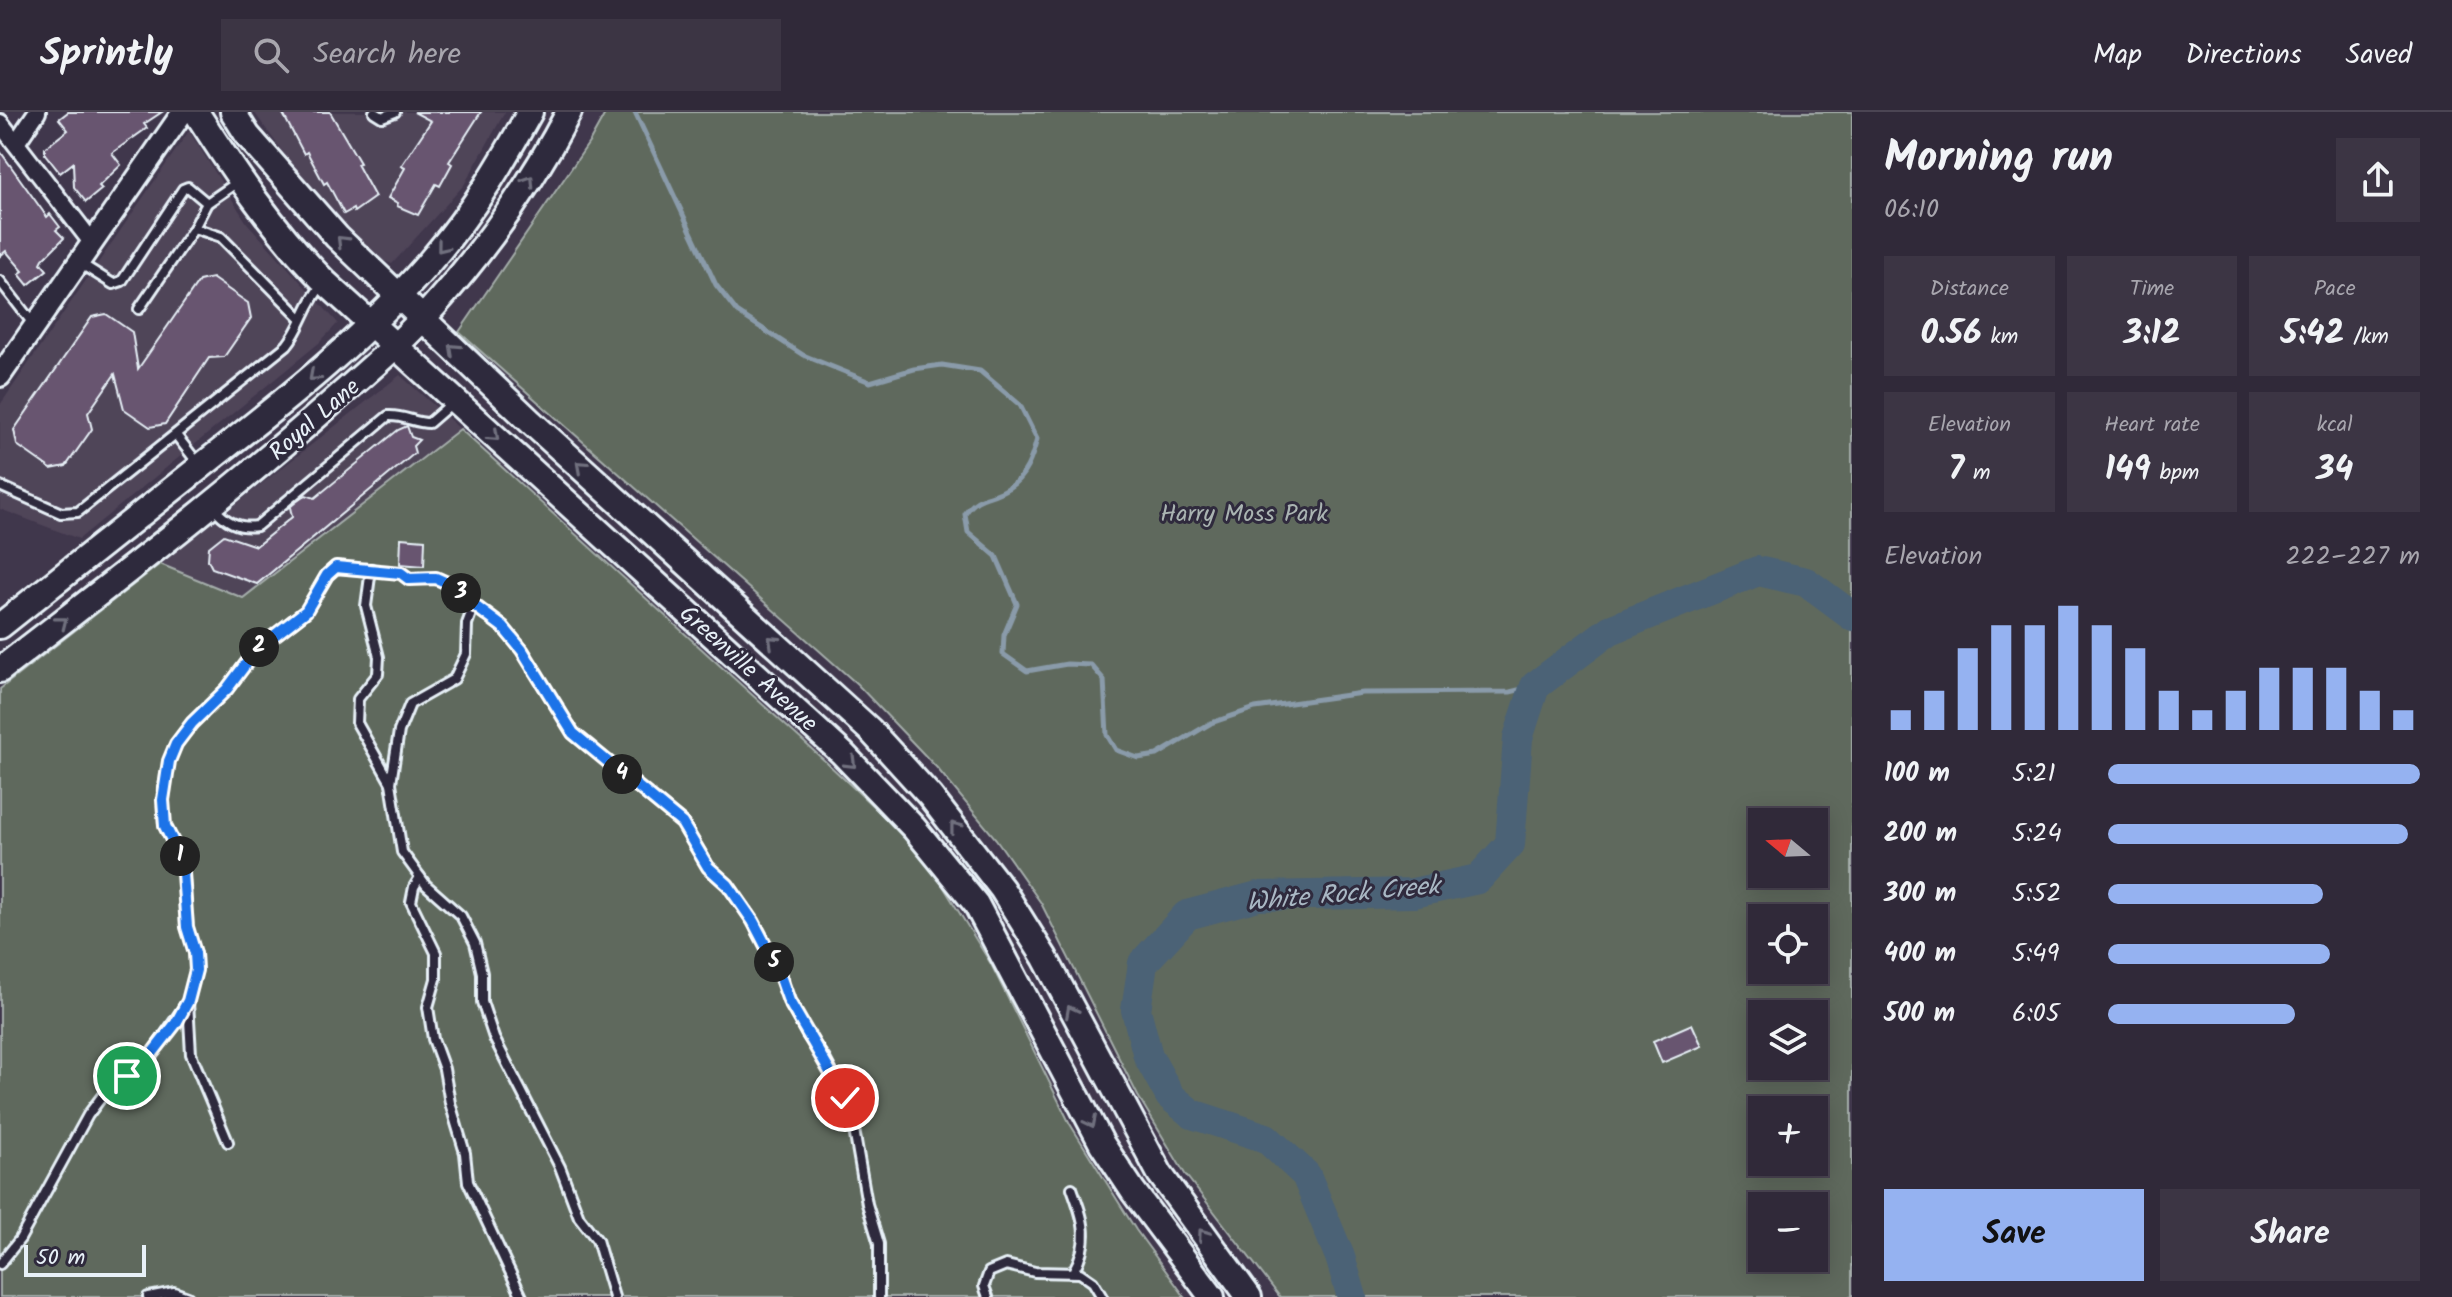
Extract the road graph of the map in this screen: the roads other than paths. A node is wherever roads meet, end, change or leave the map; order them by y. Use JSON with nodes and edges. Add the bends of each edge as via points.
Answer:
{"nodes":[{"id":1,"x":37,"y":112,"type":"edge"},
{"id":2,"x":183,"y":112,"type":"edge"},
{"id":3,"x":196,"y":112,"type":"edge"},
{"id":4,"x":233,"y":112,"type":"edge"},
{"id":5,"x":374,"y":112,"type":"edge"},
{"id":6,"x":395,"y":112,"type":"edge"},
{"id":7,"x":530,"y":112,"type":"edge"},
{"id":8,"x":569,"y":112,"type":"edge"},
{"id":9,"x":0,"y":123,"type":"edge"},
{"id":10,"x":16,"y":143,"type":"junction"},
{"id":11,"x":240,"y":181,"type":"junction"},
{"id":12,"x":207,"y":203,"type":"junction"},
{"id":13,"x":194,"y":228,"type":"junction"},
{"id":14,"x":91,"y":241,"type":"junction"},
{"id":15,"x":78,"y":261,"type":"junction"},
{"id":16,"x":0,"y":281,"type":"edge"},
{"id":17,"x":325,"y":282,"type":"junction"},
{"id":18,"x":397,"y":296,"type":"junction"},
{"id":19,"x":139,"y":309,"type":"dead end"},
{"id":20,"x":301,"y":318,"type":"junction"},
{"id":21,"x":422,"y":319,"type":"junction"},
{"id":22,"x":372,"y":323,"type":"junction"},
{"id":23,"x":35,"y":326,"type":"junction"},
{"id":24,"x":395,"y":346,"type":"junction"},
{"id":25,"x":0,"y":376,"type":"edge"},
{"id":26,"x":455,"y":401,"type":"junction"},
{"id":27,"x":176,"y":435,"type":"junction"},
{"id":28,"x":201,"y":467,"type":"junction"},
{"id":29,"x":0,"y":486,"type":"edge"},
{"id":30,"x":212,"y":505,"type":"junction"},
{"id":31,"x":675,"y":550,"type":"junction"},
{"id":32,"x":371,"y":569,"type":"junction"},
{"id":33,"x":649,"y":576,"type":"junction"},
{"id":34,"x":474,"y":605,"type":"junction"},
{"id":35,"x":0,"y":626,"type":"edge"},
{"id":36,"x":0,"y":670,"type":"edge"},
{"id":37,"x":391,"y":783,"type":"junction"},
{"id":38,"x":420,"y":877,"type":"junction"},
{"id":39,"x":188,"y":1001,"type":"junction"},
{"id":40,"x":228,"y":1142,"type":"dead end"},
{"id":41,"x":1072,"y":1188,"type":"dead end"},
{"id":42,"x":0,"y":1264,"type":"edge"},
{"id":43,"x":1073,"y":1272,"type":"junction"},
{"id":44,"x":148,"y":1297,"type":"edge"},
{"id":45,"x":188,"y":1297,"type":"edge"},
{"id":46,"x":522,"y":1297,"type":"edge"},
{"id":47,"x":614,"y":1297,"type":"edge"},
{"id":48,"x":879,"y":1297,"type":"edge"},
{"id":49,"x":988,"y":1297,"type":"edge"},
{"id":50,"x":1102,"y":1297,"type":"edge"},
{"id":51,"x":1212,"y":1297,"type":"edge"},
{"id":52,"x":1249,"y":1297,"type":"edge"}],
"edges":[{"from":1,"to":10,"type":"street"},
{"from":2,"to":14,"type":"street"},
{"from":3,"to":11,"type":"main road","name":"Greenville Avenue"},
{"from":18,"to":4,"type":"main road","name":"Greenville Avenue","one_way":true,"via":[[291,186]]},
{"from":5,"to":6,"type":"lane","via":[[382,117]]},
{"from":7,"to":18,"type":"main road","name":"Royal Lane","one_way":true,"via":[[489,185]]},
{"from":21,"to":8,"type":"main road","name":"Royal Lane","one_way":true,"via":[[493,232]]},
{"from":9,"to":10,"type":"street"},
{"from":10,"to":14,"type":"street"},
{"from":11,"to":12,"type":"lane"},
{"from":11,"to":17,"type":"main road","name":"Greenville Avenue"},
{"from":12,"to":13,"type":"lane"},
{"from":12,"to":15,"type":"lane","via":[[188,187],[183,189],[122,281],[113,284]]},
{"from":13,"to":19,"type":"lane"},
{"from":13,"to":20,"type":"lane","via":[[221,237]]},
{"from":14,"to":15,"type":"street"},
{"from":15,"to":23,"type":"street"},
{"from":16,"to":23,"type":"lane"},
{"from":17,"to":20,"type":"lane"},
{"from":17,"to":22,"type":"main road","name":"Greenville Avenue"},
{"from":18,"to":21,"type":"main road","name":"Greenville Avenue"},
{"from":18,"to":22,"type":"main road","name":"Royal Lane"},
{"from":20,"to":27,"type":"lane","via":[[287,345]]},
{"from":21,"to":24,"type":"main road","name":"Royal Lane"},
{"from":31,"to":21,"type":"main road","name":"Greenville Avenue","one_way":true},
{"from":22,"to":24,"type":"main road","name":"Greenville Avenue"},
{"from":22,"to":28,"type":"main road","name":"Royal Lane","one_way":true},
{"from":23,"to":25,"type":"street"},
{"from":24,"to":26,"type":"main road","name":"Greenville Avenue"},
{"from":24,"to":30,"type":"main road","name":"Royal Lane"},
{"from":26,"to":30,"type":"lane","via":[[429,423],[388,416],[257,526],[243,528],[222,518]]},
{"from":26,"to":33,"type":"main road","name":"Greenville Avenue","one_way":true},
{"from":27,"to":28,"type":"lane"},
{"from":27,"to":29,"type":"lane","via":[[78,512],[61,513]]},
{"from":28,"to":35,"type":"main road","name":"Royal Lane"},
{"from":36,"to":30,"type":"main road","name":"Royal Lane","one_way":true},
{"from":31,"to":33,"type":"main road"},
{"from":52,"to":31,"type":"main road","name":"Greenville Avenue","one_way":true,"via":[[1160,1174],[1045,958],[1002,889],[895,756]]},
{"from":32,"to":34,"type":"lane","via":[[409,579],[436,578],[456,587]]},
{"from":32,"to":37,"type":"lane","via":[[366,606],[378,674],[355,709],[364,738]]},
{"from":32,"to":39,"type":"lane","via":[[336,567],[306,611],[257,649],[176,744],[163,800],[165,826],[182,860],[187,927],[195,953]]},
{"from":33,"to":51,"type":"main road","name":"Greenville Avenue","one_way":true,"via":[[879,790],[976,904],[1102,1144]]},
{"from":34,"to":37,"type":"lane","via":[[466,654],[454,679],[410,704],[402,721]]},
{"from":34,"to":48,"type":"lane","via":[[522,650],[573,733],[682,823],[708,867],[753,921],[789,1001],[850,1107],[879,1244]]},
{"from":37,"to":38,"type":"lane","via":[[402,852]]},
{"from":38,"to":46,"type":"lane","via":[[411,902],[436,953],[428,1007],[433,1039],[468,1182]]},
{"from":38,"to":47,"type":"lane","via":[[461,916],[475,943],[482,1002],[494,1038],[560,1167],[579,1217],[597,1240]]},
{"from":39,"to":40,"type":"lane","via":[[191,1054]]},
{"from":39,"to":42,"type":"lane","via":[[151,1055],[106,1091],[88,1115],[20,1239]]},
{"from":41,"to":43,"type":"lane","via":[[1085,1234],[1084,1252]]},
{"from":43,"to":49,"type":"lane","via":[[995,1268],[984,1286]]},
{"from":43,"to":50,"type":"lane","via":[[1093,1282]]},
{"from":44,"to":45,"type":"lane","via":[[174,1292]]}]}
